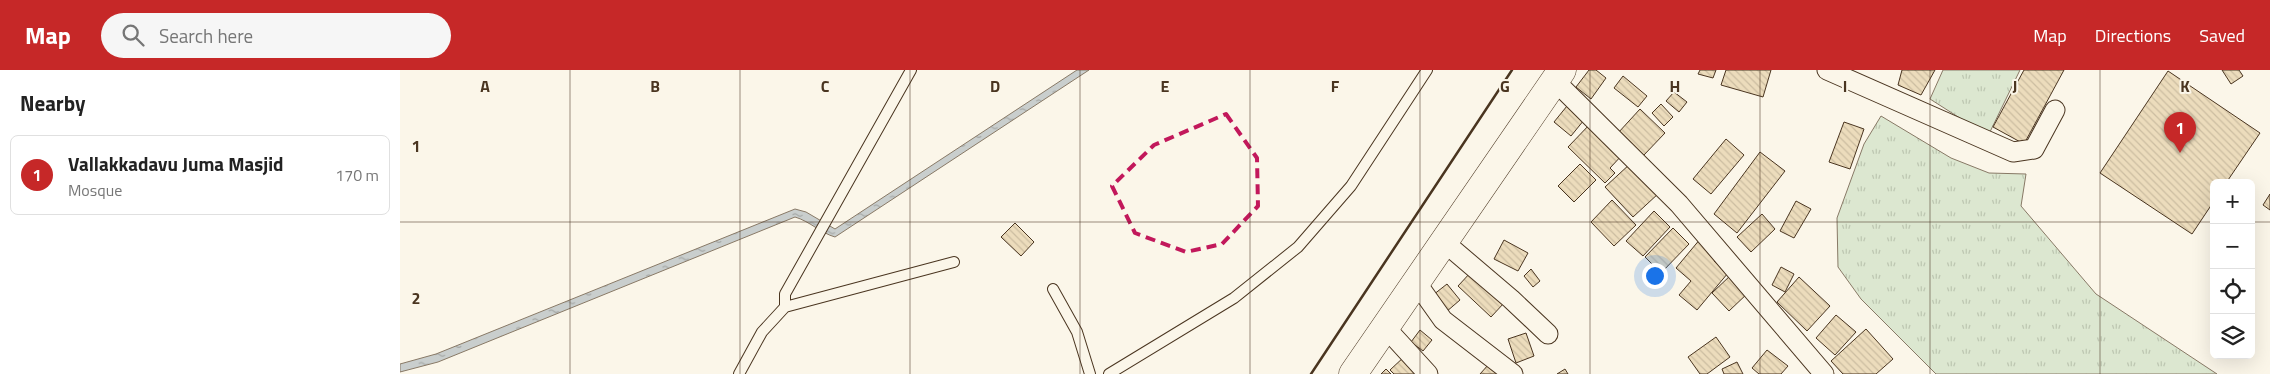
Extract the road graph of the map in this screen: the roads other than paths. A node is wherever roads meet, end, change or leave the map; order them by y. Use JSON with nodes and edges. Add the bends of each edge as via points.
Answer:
{"nodes":[{"id":1,"x":911,"y":70,"type":"edge"},
{"id":2,"x":1428,"y":70,"type":"edge"},
{"id":3,"x":1827,"y":70,"type":"edge"},
{"id":4,"x":1558,"y":76,"type":"edge"},
{"id":5,"x":2055,"y":110,"type":"dead end"},
{"id":6,"x":1444,"y":242,"type":"junction"},
{"id":7,"x":954,"y":262,"type":"dead end"},
{"id":8,"x":1416,"y":282,"type":"junction"},
{"id":9,"x":1053,"y":289,"type":"dead end"},
{"id":10,"x":785,"y":307,"type":"junction"},
{"id":11,"x":1385,"y":327,"type":"junction"},
{"id":12,"x":1548,"y":334,"type":"dead end"},
{"id":13,"x":739,"y":374,"type":"edge"},
{"id":14,"x":1090,"y":374,"type":"edge"},
{"id":15,"x":1109,"y":374,"type":"edge"},
{"id":16,"x":1353,"y":374,"type":"edge"},
{"id":17,"x":1428,"y":374,"type":"edge"},
{"id":18,"x":1513,"y":374,"type":"edge"},
{"id":19,"x":1824,"y":374,"type":"edge"}],
"edges":[{"from":1,"to":10,"type":"lane","via":[[786,294]]},
{"from":2,"to":15,"type":"lane","via":[[1352,186],[1298,247],[1234,298]]},
{"from":3,"to":5,"type":"street","via":[[2013,152],[2034,150]]},
{"from":4,"to":6,"type":"street"},
{"from":4,"to":19,"type":"street","via":[[1679,204]]},
{"from":6,"to":8,"type":"street"},
{"from":6,"to":12,"type":"street"},
{"from":7,"to":10,"type":"lane"},
{"from":8,"to":11,"type":"street"},
{"from":8,"to":18,"type":"street","via":[[1443,320]]},
{"from":9,"to":14,"type":"lane","via":[[1077,332]]},
{"from":10,"to":13,"type":"lane","via":[[762,332]]},
{"from":11,"to":16,"type":"street"},
{"from":11,"to":17,"type":"street"}]}
